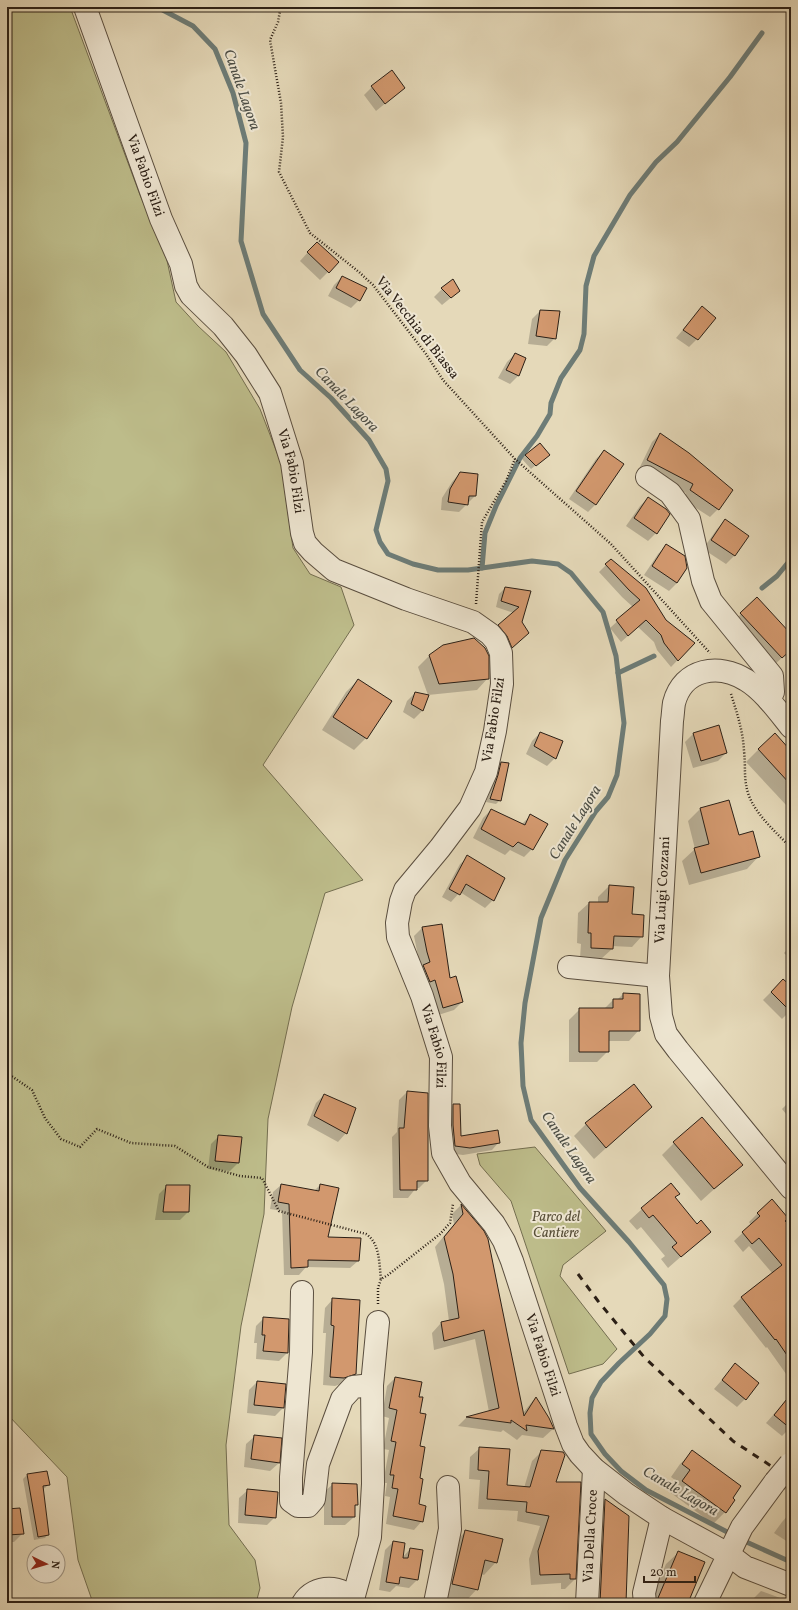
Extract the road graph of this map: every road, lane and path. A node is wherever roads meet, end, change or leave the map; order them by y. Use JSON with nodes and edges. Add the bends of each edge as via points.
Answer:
{"nodes":[{"id":1,"x":85,"y":7,"type":"edge"},
{"id":2,"x":278,"y":7,"type":"edge"},
{"id":3,"x":515,"y":459,"type":"junction"},
{"id":4,"x":647,"y":477,"type":"dead end"},
{"id":5,"x":476,"y":584,"type":"dead end"},
{"id":6,"x":722,"y":670,"type":"junction"},
{"id":7,"x":770,"y":700,"type":"junction"},
{"id":8,"x":791,"y":727,"type":"edge"},
{"id":9,"x":791,"y":848,"type":"edge"},
{"id":10,"x":569,"y":967,"type":"dead end"},
{"id":11,"x":658,"y":976,"type":"junction"},
{"id":12,"x":7,"y":1073,"type":"edge"},
{"id":13,"x":791,"y":1188,"type":"edge"},
{"id":14,"x":454,"y":1200,"type":"dead end"},
{"id":15,"x":381,"y":1279,"type":"junction"},
{"id":16,"x":302,"y":1292,"type":"dead end"},
{"id":17,"x":378,"y":1322,"type":"joint"},
{"id":18,"x":372,"y":1385,"type":"junction"},
{"id":19,"x":791,"y":1464,"type":"edge"},
{"id":20,"x":594,"y":1469,"type":"junction"},
{"id":21,"x":448,"y":1487,"type":"dead end"},
{"id":22,"x":662,"y":1518,"type":"junction"},
{"id":23,"x":728,"y":1554,"type":"junction"},
{"id":24,"x":791,"y":1585,"type":"edge"},
{"id":25,"x":354,"y":1601,"type":"edge"},
{"id":26,"x":303,"y":1603,"type":"edge"},
{"id":27,"x":435,"y":1603,"type":"edge"},
{"id":28,"x":587,"y":1603,"type":"edge"},
{"id":29,"x":645,"y":1603,"type":"edge"},
{"id":30,"x":705,"y":1603,"type":"edge"}],
"edges":[{"from":1,"to":20,"type":"street","name":"Via Fabio Filzi","via":[[161,218],[181,264],[186,286],[191,295],[223,326],[246,355],[270,393],[292,463],[302,533],[306,543],[334,570],[473,622],[496,641],[500,653],[502,684],[486,772],[470,808],[405,890],[398,916],[398,937],[422,996],[441,1058],[440,1126],[443,1153],[460,1183],[494,1224],[504,1241],[573,1444]]},
{"from":2,"to":3,"type":"path","name":"Via Vecchia di Biassa","via":[[278,22],[270,40],[277,77],[283,137],[279,172],[310,233],[373,285],[443,380]]},
{"from":3,"to":5,"type":"path","via":[[506,481],[482,522]]},
{"from":3,"to":6,"type":"path","name":"Via Vecchia di Biassa","via":[[611,544],[712,654]]},
{"from":4,"to":7,"type":"street","via":[[670,493],[689,519],[703,581],[711,601],[772,676],[773,692]]},
{"from":6,"to":7,"type":"street","name":"Via Luigi Cozzani","via":[[748,680]]},
{"from":6,"to":9,"type":"path","name":"Via Vecchia di Biassa","via":[[740,723],[744,778],[750,797],[756,809]]},
{"from":6,"to":11,"type":"street","name":"Via Luigi Cozzani","via":[[703,671],[692,677],[681,687],[674,702]]},
{"from":7,"to":8,"type":"street","name":"Via Luigi Cozzani"},
{"from":10,"to":11,"type":"street"},
{"from":11,"to":13,"type":"street","name":"Via Luigi Cozzani","via":[[661,1016],[666,1034]]},
{"from":12,"to":15,"type":"path","via":[[32,1090],[45,1118],[61,1139],[80,1147],[97,1129],[131,1143],[175,1146],[208,1167],[240,1176],[262,1178],[279,1211],[366,1234],[372,1239],[378,1255]]},
{"from":14,"to":15,"type":"path","via":[[450,1223],[440,1234]]},
{"from":15,"to":17,"type":"path","via":[[378,1288]]},
{"from":16,"to":18,"type":"street","via":[[302,1352],[291,1477],[291,1501],[298,1506],[308,1506],[314,1499],[318,1464],[342,1399],[353,1387]]},
{"from":17,"to":18,"type":"street"},
{"from":18,"to":25,"type":"street","via":[[370,1537]]},
{"from":19,"to":23,"type":"street","bridge":true,"via":[[742,1527]]},
{"from":20,"to":22,"type":"street","name":"Via Fabio Filzi"},
{"from":20,"to":28,"type":"street","name":"Via Della Croce"},
{"from":21,"to":27,"type":"street","via":[[450,1529]]},
{"from":22,"to":23,"type":"street","name":"Via Fabio Filzi"},
{"from":22,"to":29,"type":"street","via":[[644,1593]]},
{"from":23,"to":24,"type":"street","via":[[745,1567]]},
{"from":23,"to":30,"type":"street"},
{"from":25,"to":26,"type":"street","via":[[346,1594],[330,1588],[312,1592]]}]}
